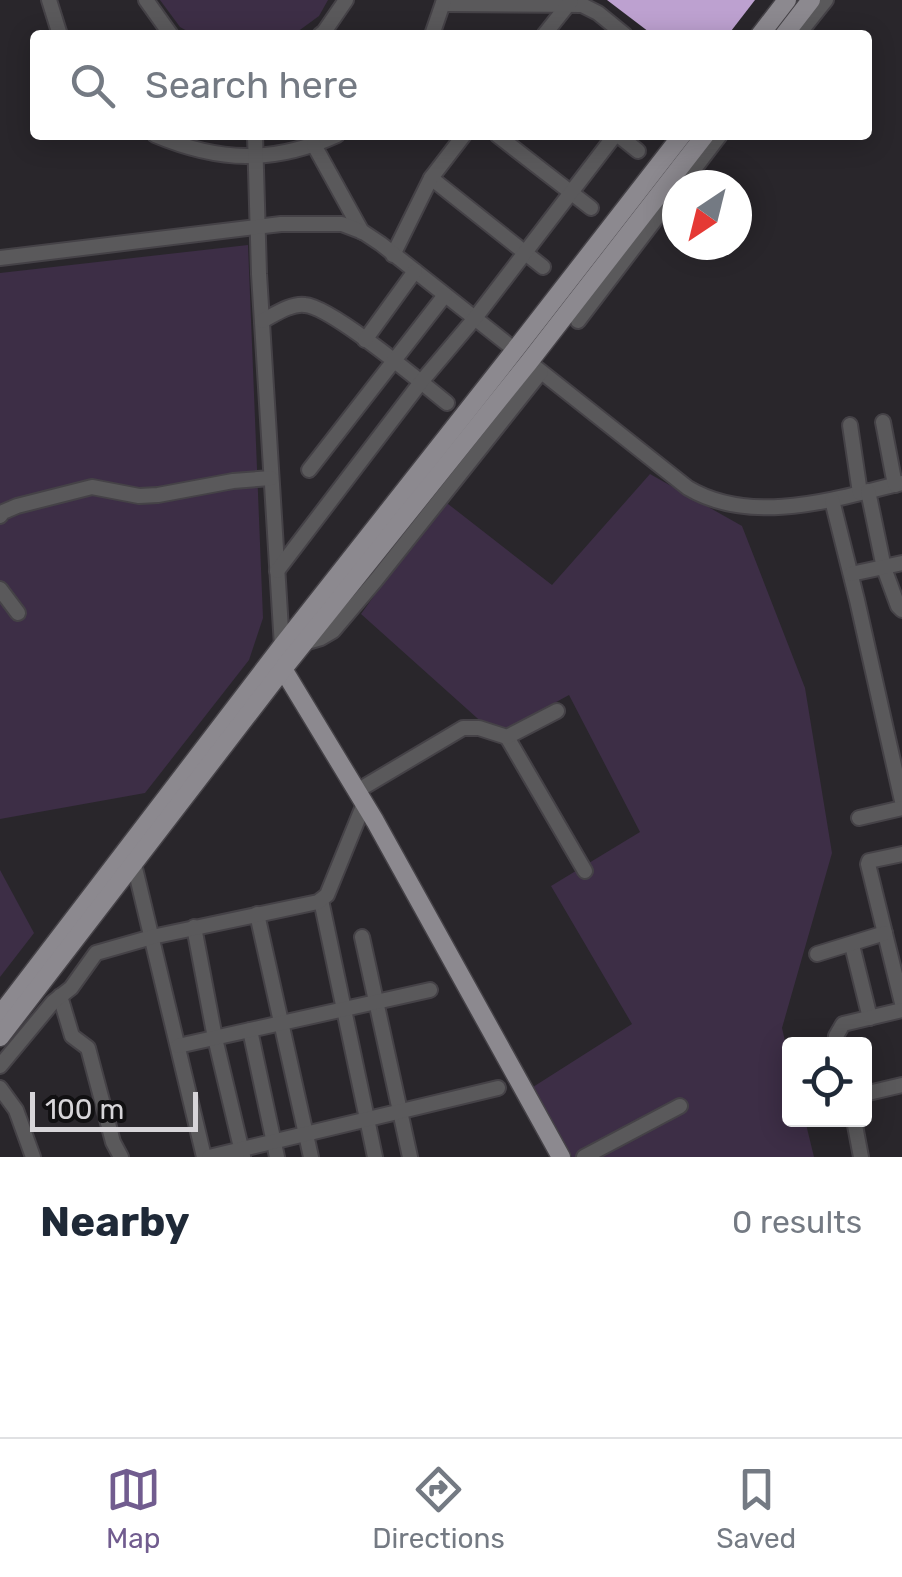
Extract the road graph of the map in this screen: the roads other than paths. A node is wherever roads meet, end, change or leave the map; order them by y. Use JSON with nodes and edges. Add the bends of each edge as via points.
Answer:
{"nodes":[{"id":1,"x":49,"y":0,"type":"edge"},
{"id":2,"x":146,"y":0,"type":"edge"},
{"id":3,"x":346,"y":0,"type":"edge"},
{"id":4,"x":787,"y":0,"type":"edge"},
{"id":5,"x":811,"y":0,"type":"edge"},
{"id":6,"x":826,"y":0,"type":"edge"},
{"id":7,"x":443,"y":2,"type":"edge"},
{"id":8,"x":570,"y":2,"type":"edge"},
{"id":9,"x":58,"y":30,"type":"edge"},
{"id":10,"x":167,"y":30,"type":"edge"},
{"id":11,"x":325,"y":30,"type":"edge"},
{"id":12,"x":434,"y":30,"type":"edge"},
{"id":13,"x":548,"y":30,"type":"edge"},
{"id":14,"x":620,"y":30,"type":"edge"},
{"id":15,"x":764,"y":30,"type":"edge"},
{"id":16,"x":788,"y":30,"type":"edge"},
{"id":17,"x":802,"y":30,"type":"edge"},
{"id":18,"x":168,"y":140,"type":"edge"},
{"id":19,"x":255,"y":140,"type":"edge"},
{"id":20,"x":327,"y":140,"type":"edge"},
{"id":21,"x":460,"y":140,"type":"edge"},
{"id":22,"x":503,"y":140,"type":"edge"},
{"id":23,"x":612,"y":140,"type":"edge"},
{"id":24,"x":623,"y":140,"type":"edge"},
{"id":25,"x":679,"y":140,"type":"edge"},
{"id":26,"x":701,"y":140,"type":"edge"},
{"id":27,"x":716,"y":140,"type":"edge"},
{"id":28,"x":314,"y":146,"type":"junction"},
{"id":29,"x":638,"y":151,"type":"dead end"},
{"id":30,"x":256,"y":156,"type":"junction"},
{"id":31,"x":693,"y":170,"type":"edge"},
{"id":32,"x":431,"y":178,"type":"junction"},
{"id":33,"x":570,"y":192,"type":"junction"},
{"id":34,"x":662,"y":206,"type":"edge"},
{"id":35,"x":592,"y":208,"type":"dead end"},
{"id":36,"x":258,"y":226,"type":"junction"},
{"id":37,"x":363,"y":232,"type":"junction"},
{"id":38,"x":525,"y":252,"type":"junction"},
{"id":39,"x":393,"y":254,"type":"junction"},
{"id":40,"x":0,"y":258,"type":"edge"},
{"id":41,"x":543,"y":267,"type":"dead end"},
{"id":42,"x":415,"y":272,"type":"junction"},
{"id":43,"x":593,"y":276,"type":"junction"},
{"id":44,"x":445,"y":295,"type":"junction"},
{"id":45,"x":475,"y":318,"type":"junction"},
{"id":46,"x":262,"y":321,"type":"junction"},
{"id":47,"x":578,"y":322,"type":"dead end"},
{"id":48,"x":365,"y":340,"type":"junction"},
{"id":49,"x":395,"y":362,"type":"junction"},
{"id":50,"x":528,"y":362,"type":"junction"},
{"id":51,"x":421,"y":382,"type":"junction"},
{"id":52,"x":447,"y":403,"type":"dead end"},
{"id":53,"x":883,"y":422,"type":"dead end"},
{"id":54,"x":850,"y":425,"type":"dead end"},
{"id":55,"x":309,"y":470,"type":"dead end"},
{"id":56,"x":271,"y":478,"type":"junction"},
{"id":57,"x":900,"y":486,"type":"edge"},
{"id":58,"x":864,"y":492,"type":"junction"},
{"id":59,"x":832,"y":500,"type":"junction"},
{"id":60,"x":0,"y":516,"type":"edge"},
{"id":61,"x":902,"y":563,"type":"edge"},
{"id":62,"x":884,"y":568,"type":"junction"},
{"id":63,"x":277,"y":571,"type":"junction"},
{"id":64,"x":851,"y":574,"type":"junction"},
{"id":65,"x":0,"y":589,"type":"edge"},
{"id":66,"x":902,"y":610,"type":"edge"},
{"id":67,"x":18,"y":614,"type":"dead end"},
{"id":68,"x":282,"y":646,"type":"junction"},
{"id":69,"x":283,"y":669,"type":"junction"},
{"id":70,"x":557,"y":712,"type":"dead end"},
{"id":71,"x":506,"y":738,"type":"junction"},
{"id":72,"x":361,"y":798,"type":"junction"},
{"id":73,"x":902,"y":804,"type":"edge"},
{"id":74,"x":859,"y":818,"type":"dead end"},
{"id":75,"x":902,"y":854,"type":"edge"},
{"id":76,"x":134,"y":864,"type":"junction"},
{"id":77,"x":585,"y":871,"type":"dead end"},
{"id":78,"x":321,"y":900,"type":"junction"},
{"id":79,"x":257,"y":914,"type":"junction"},
{"id":80,"x":194,"y":927,"type":"junction"},
{"id":81,"x":884,"y":934,"type":"junction"},
{"id":82,"x":152,"y":937,"type":"junction"},
{"id":83,"x":362,"y":937,"type":"dead end"},
{"id":84,"x":852,"y":945,"type":"junction"},
{"id":85,"x":817,"y":954,"type":"dead end"},
{"id":86,"x":430,"y":990,"type":"dead end"},
{"id":87,"x":60,"y":996,"type":"junction"},
{"id":88,"x":378,"y":1002,"type":"junction"},
{"id":89,"x":902,"y":1007,"type":"edge"},
{"id":90,"x":343,"y":1010,"type":"junction"},
{"id":91,"x":0,"y":1014,"type":"edge"},
{"id":92,"x":870,"y":1018,"type":"junction"},
{"id":93,"x":282,"y":1023,"type":"junction"},
{"id":94,"x":250,"y":1030,"type":"junction"},
{"id":95,"x":0,"y":1037,"type":"edge"},
{"id":96,"x":836,"y":1037,"type":"edge"},
{"id":97,"x":215,"y":1038,"type":"junction"},
{"id":98,"x":178,"y":1046,"type":"junction"},
{"id":99,"x":0,"y":1066,"type":"edge"},
{"id":100,"x":902,"y":1084,"type":"edge"},
{"id":101,"x":0,"y":1088,"type":"edge"},
{"id":102,"x":498,"y":1088,"type":"dead end"},
{"id":103,"x":872,"y":1092,"type":"edge"},
{"id":104,"x":680,"y":1106,"type":"dead end"},
{"id":105,"x":399,"y":1112,"type":"junction"},
{"id":106,"x":366,"y":1119,"type":"junction"},
{"id":107,"x":856,"y":1127,"type":"edge"},
{"id":108,"x":306,"y":1134,"type":"junction"},
{"id":109,"x":276,"y":1149,"type":"edge"},
{"id":110,"x":242,"y":1153,"type":"edge"},
{"id":111,"x":34,"y":1157,"type":"edge"},
{"id":112,"x":120,"y":1157,"type":"edge"},
{"id":113,"x":206,"y":1157,"type":"edge"},
{"id":114,"x":311,"y":1157,"type":"edge"},
{"id":115,"x":375,"y":1157,"type":"edge"},
{"id":116,"x":410,"y":1157,"type":"edge"},
{"id":117,"x":561,"y":1157,"type":"edge"},
{"id":118,"x":584,"y":1157,"type":"edge"},
{"id":119,"x":862,"y":1157,"type":"edge"}],
"edges":[{"from":1,"to":9,"type":"street"},
{"from":2,"to":10,"type":"street"},
{"from":3,"to":11,"type":"street"},
{"from":4,"to":15,"type":"main road"},
{"from":5,"to":16,"type":"main road"},
{"from":6,"to":17,"type":"street"},
{"from":7,"to":8,"type":"street"},
{"from":7,"to":12,"type":"street"},
{"from":8,"to":13,"type":"street"},
{"from":8,"to":14,"type":"street"},
{"from":18,"to":30,"type":"street","via":[[204,152]]},
{"from":19,"to":30,"type":"street"},
{"from":20,"to":28,"type":"street"},
{"from":21,"to":32,"type":"street"},
{"from":22,"to":33,"type":"street"},
{"from":23,"to":33,"type":"street"},
{"from":24,"to":29,"type":"street"},
{"from":25,"to":43,"type":"main road"},
{"from":26,"to":43,"type":"main road"},
{"from":27,"to":31,"type":"street"},
{"from":28,"to":30,"type":"street"},
{"from":28,"to":37,"type":"street"},
{"from":30,"to":36,"type":"street"},
{"from":32,"to":38,"type":"street"},
{"from":32,"to":39,"type":"street"},
{"from":33,"to":35,"type":"street"},
{"from":33,"to":38,"type":"street"},
{"from":34,"to":43,"type":"street"},
{"from":36,"to":37,"type":"street","via":[[342,224]]},
{"from":36,"to":40,"type":"street"},
{"from":36,"to":46,"type":"street"},
{"from":37,"to":39,"type":"street"},
{"from":38,"to":41,"type":"street"},
{"from":38,"to":45,"type":"street"},
{"from":39,"to":42,"type":"street"},
{"from":42,"to":44,"type":"street"},
{"from":42,"to":48,"type":"street"},
{"from":43,"to":47,"type":"street"},
{"from":43,"to":50,"type":"main road"},
{"from":44,"to":45,"type":"street"},
{"from":44,"to":49,"type":"street"},
{"from":45,"to":50,"type":"street"},
{"from":45,"to":51,"type":"street"},
{"from":46,"to":48,"type":"street","via":[[306,305]]},
{"from":46,"to":56,"type":"street"},
{"from":48,"to":49,"type":"street"},
{"from":49,"to":51,"type":"street"},
{"from":49,"to":55,"type":"street"},
{"from":50,"to":59,"type":"street","via":[[706,499],[799,507]]},
{"from":50,"to":68,"type":"main road"},
{"from":50,"to":69,"type":"main road"},
{"from":51,"to":52,"type":"street"},
{"from":51,"to":63,"type":"street"},
{"from":53,"to":57,"type":"street"},
{"from":54,"to":58,"type":"street"},
{"from":56,"to":60,"type":"street","via":[[140,496],[92,487]]},
{"from":56,"to":63,"type":"street"},
{"from":57,"to":58,"type":"street"},
{"from":58,"to":59,"type":"street"},
{"from":58,"to":62,"type":"street"},
{"from":59,"to":64,"type":"street"},
{"from":61,"to":62,"type":"street"},
{"from":62,"to":64,"type":"street"},
{"from":62,"to":66,"type":"street"},
{"from":63,"to":68,"type":"street"},
{"from":64,"to":73,"type":"street"},
{"from":65,"to":67,"type":"street"},
{"from":68,"to":69,"type":"main road"},
{"from":68,"to":91,"type":"main road"},
{"from":69,"to":72,"type":"main road"},
{"from":69,"to":76,"type":"main road"},
{"from":70,"to":71,"type":"street"},
{"from":71,"to":72,"type":"street","via":[[463,728]]},
{"from":71,"to":77,"type":"street"},
{"from":72,"to":78,"type":"street"},
{"from":72,"to":117,"type":"main road"},
{"from":73,"to":74,"type":"street"},
{"from":75,"to":81,"type":"street","via":[[868,864]]},
{"from":76,"to":82,"type":"street"},
{"from":76,"to":95,"type":"main road"},
{"from":78,"to":79,"type":"street"},
{"from":78,"to":90,"type":"street"},
{"from":79,"to":80,"type":"street"},
{"from":79,"to":93,"type":"street"},
{"from":80,"to":82,"type":"street"},
{"from":80,"to":97,"type":"street"},
{"from":81,"to":84,"type":"street"},
{"from":81,"to":89,"type":"street"},
{"from":82,"to":87,"type":"street","via":[[96,953]]},
{"from":82,"to":98,"type":"street"},
{"from":83,"to":88,"type":"street"},
{"from":84,"to":85,"type":"street"},
{"from":84,"to":92,"type":"street"},
{"from":86,"to":88,"type":"street"},
{"from":87,"to":99,"type":"street"},
{"from":87,"to":112,"type":"street","via":[[72,1036],[88,1048]]},
{"from":88,"to":90,"type":"street"},
{"from":88,"to":105,"type":"street"},
{"from":89,"to":92,"type":"street"},
{"from":90,"to":93,"type":"street"},
{"from":90,"to":106,"type":"street"},
{"from":92,"to":96,"type":"street","via":[[843,1024]]},
{"from":93,"to":94,"type":"street"},
{"from":93,"to":108,"type":"street"},
{"from":94,"to":97,"type":"street"},
{"from":94,"to":109,"type":"street"},
{"from":97,"to":98,"type":"street"},
{"from":97,"to":110,"type":"street"},
{"from":98,"to":113,"type":"street"},
{"from":100,"to":103,"type":"street"},
{"from":101,"to":111,"type":"street"},
{"from":102,"to":105,"type":"street"},
{"from":104,"to":118,"type":"street"},
{"from":105,"to":106,"type":"street"},
{"from":105,"to":116,"type":"street"},
{"from":106,"to":108,"type":"street"},
{"from":106,"to":115,"type":"street"},
{"from":107,"to":119,"type":"street"},
{"from":108,"to":109,"type":"street"},
{"from":108,"to":114,"type":"street"},
{"from":109,"to":110,"type":"street"},
{"from":110,"to":113,"type":"street"}]}
